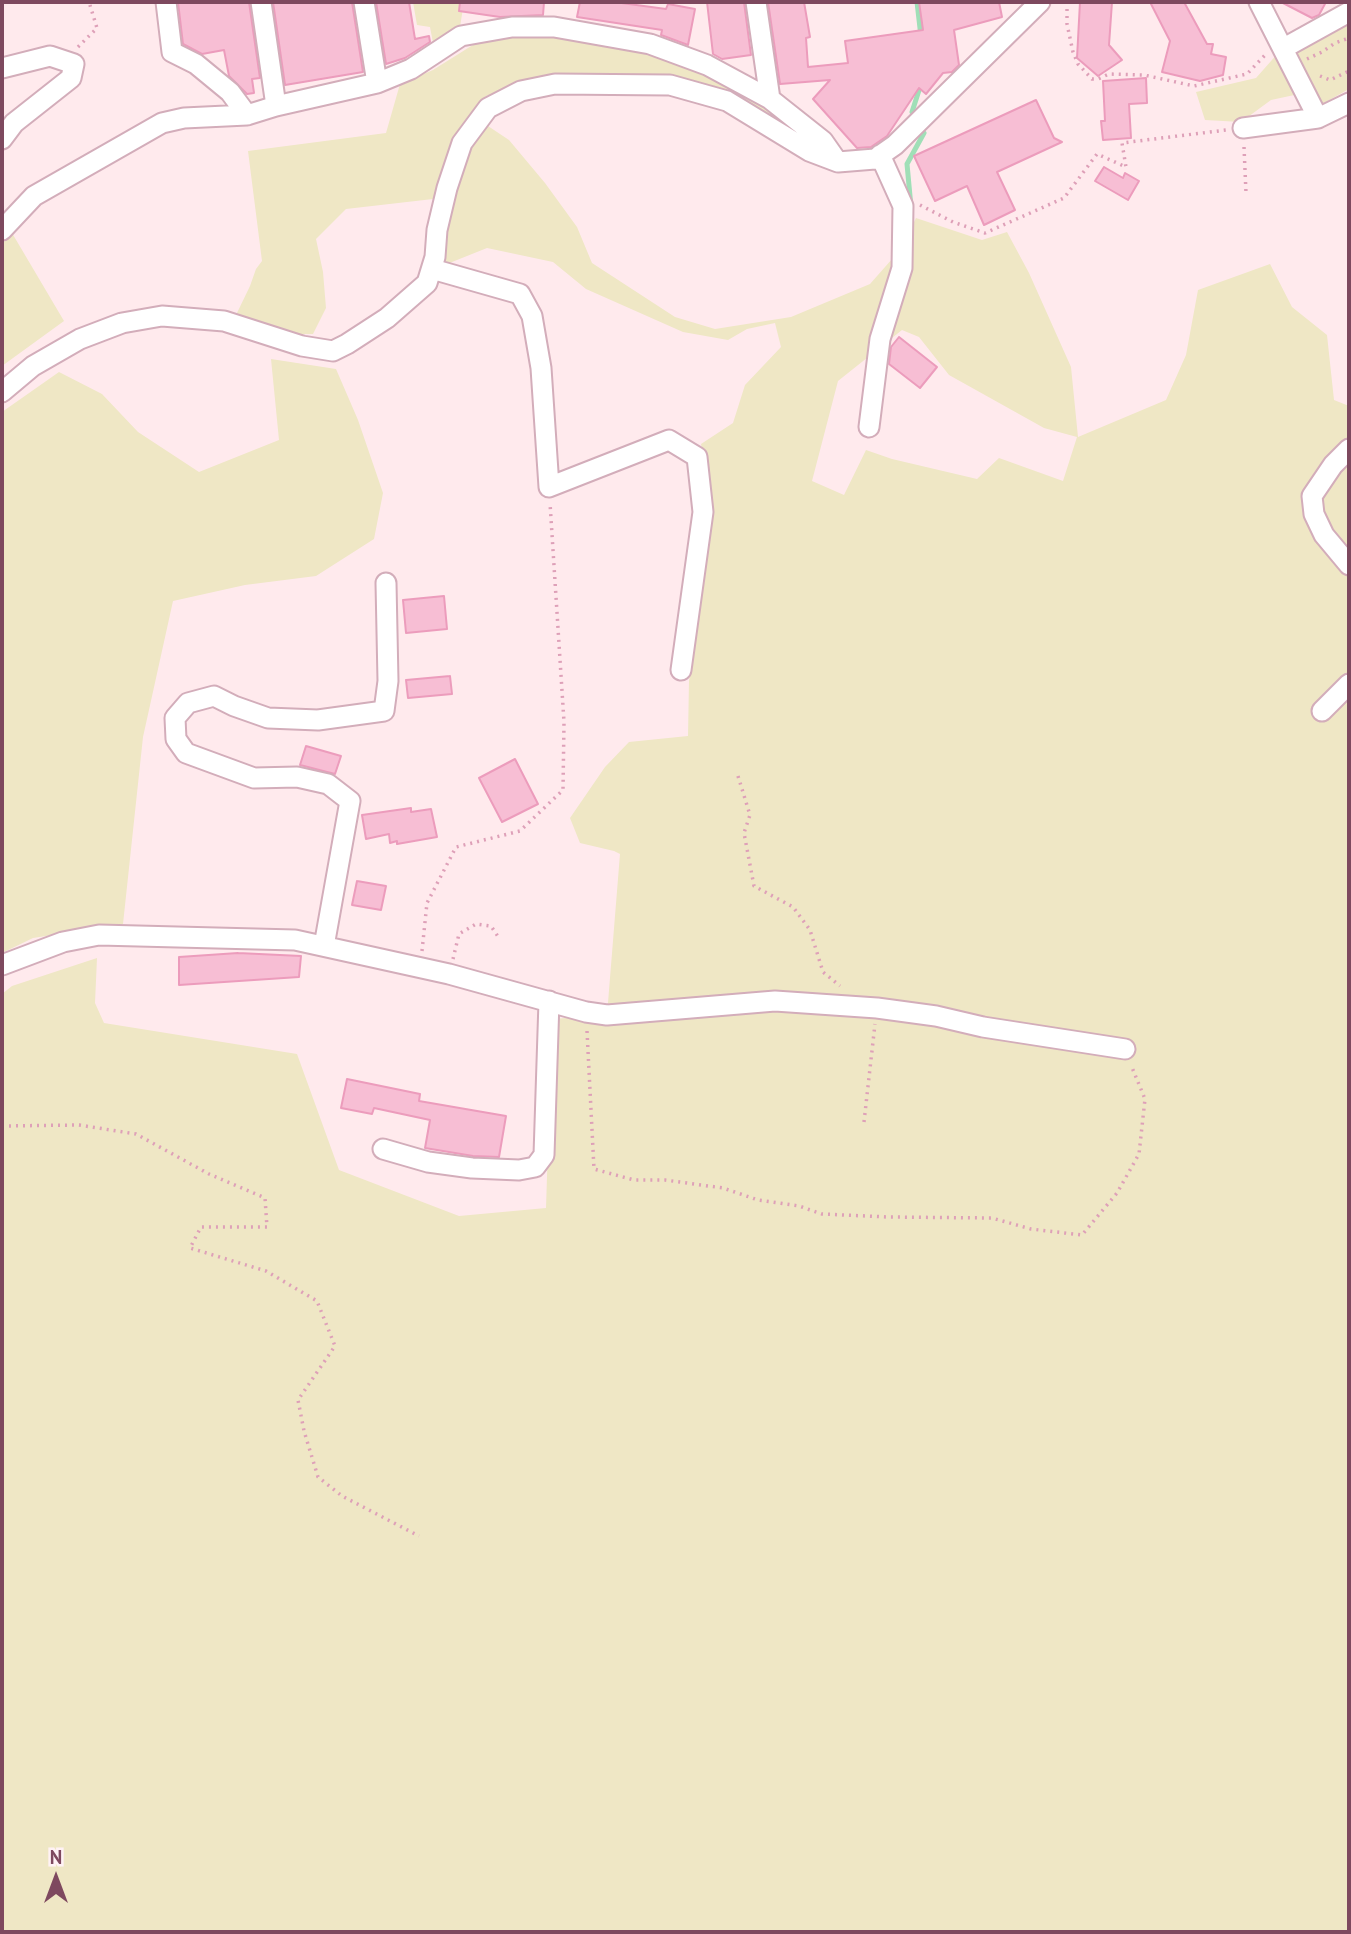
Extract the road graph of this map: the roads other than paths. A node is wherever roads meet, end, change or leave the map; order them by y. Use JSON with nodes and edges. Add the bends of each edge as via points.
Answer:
{"nodes":[{"id":1,"x":166,"y":2,"type":"edge"},
{"id":2,"x":261,"y":2,"type":"edge"},
{"id":3,"x":364,"y":2,"type":"edge"},
{"id":4,"x":756,"y":2,"type":"edge"},
{"id":5,"x":1040,"y":2,"type":"edge"},
{"id":6,"x":1259,"y":2,"type":"edge"},
{"id":7,"x":1349,"y":12,"type":"edge"},
{"id":8,"x":1282,"y":44,"type":"junction"},
{"id":9,"x":2,"y":68,"type":"edge"},
{"id":10,"x":377,"y":83,"type":"junction"},
{"id":11,"x":770,"y":99,"type":"junction"},
{"id":12,"x":1349,"y":103,"type":"edge"},
{"id":13,"x":276,"y":106,"type":"junction"},
{"id":14,"x":247,"y":116,"type":"junction"},
{"id":15,"x":1318,"y":118,"type":"junction"},
{"id":16,"x":1243,"y":128,"type":"road end"},
{"id":17,"x":2,"y":139,"type":"edge"},
{"id":18,"x":880,"y":155,"type":"junction"},
{"id":19,"x":838,"y":162,"type":"junction"},
{"id":20,"x":2,"y":230,"type":"edge"},
{"id":21,"x":432,"y":269,"type":"junction"},
{"id":22,"x":2,"y":392,"type":"edge"},
{"id":23,"x":869,"y":427,"type":"dead end"},
{"id":24,"x":1349,"y":449,"type":"edge"},
{"id":25,"x":1349,"y":565,"type":"edge"},
{"id":26,"x":386,"y":583,"type":"dead end"},
{"id":27,"x":681,"y":670,"type":"dead end"},
{"id":28,"x":1349,"y":684,"type":"edge"},
{"id":29,"x":1322,"y":711,"type":"dead end"},
{"id":30,"x":324,"y":946,"type":"junction"},
{"id":31,"x":2,"y":965,"type":"edge"},
{"id":32,"x":549,"y":1001,"type":"junction"},
{"id":33,"x":1125,"y":1049,"type":"road end"},
{"id":34,"x":383,"y":1149,"type":"dead end"}],
"edges":[{"from":1,"to":14,"type":"street","via":[[172,52],[196,64],[230,92]]},
{"from":2,"to":13,"type":"street"},
{"from":3,"to":10,"type":"street"},
{"from":4,"to":11,"type":"street"},
{"from":5,"to":18,"type":"street"},
{"from":6,"to":8,"type":"street"},
{"from":7,"to":8,"type":"street"},
{"from":8,"to":15,"type":"street"},
{"from":9,"to":17,"type":"street","via":[[50,55],[74,64],[71,78],[14,123]]},
{"from":10,"to":11,"type":"street","via":[[411,69],[461,36],[512,27],[554,27],[650,44],[707,65]]},
{"from":10,"to":13,"type":"street"},
{"from":11,"to":19,"type":"street","via":[[823,141]]},
{"from":12,"to":15,"type":"street"},
{"from":13,"to":14,"type":"street"},
{"from":14,"to":20,"type":"street","via":[[184,118],[162,124],[34,196]]},
{"from":15,"to":16,"type":"street"},
{"from":18,"to":19,"type":"street"},
{"from":18,"to":23,"type":"street","via":[[902,206],[901,268],[880,339]]},
{"from":19,"to":21,"type":"street","via":[[727,101],[670,85],[555,84],[521,91],[488,108],[462,143],[437,230]]},
{"from":21,"to":22,"type":"street","via":[[427,283],[387,318],[333,351],[224,321],[162,316],[122,323],[80,339],[33,366]]},
{"from":21,"to":27,"type":"street","via":[[520,293],[532,316],[541,368],[549,487],[669,440],[697,457],[703,512]]},
{"from":24,"to":25,"type":"street","via":[[1312,496],[1324,535]]},
{"from":26,"to":30,"type":"street","via":[[388,681],[384,711],[318,720],[268,718],[214,696],[188,703],[175,718],[176,739],[186,753],[254,778],[297,777],[328,784],[350,802]]},
{"from":28,"to":29,"type":"street"},
{"from":30,"to":31,"type":"street","via":[[295,940],[99,935],[63,942]]},
{"from":30,"to":32,"type":"street"},
{"from":32,"to":33,"type":"street","via":[[607,1015],[775,1001],[877,1008]]},
{"from":32,"to":34,"type":"street","via":[[544,1155],[534,1167],[472,1168]]}]}
